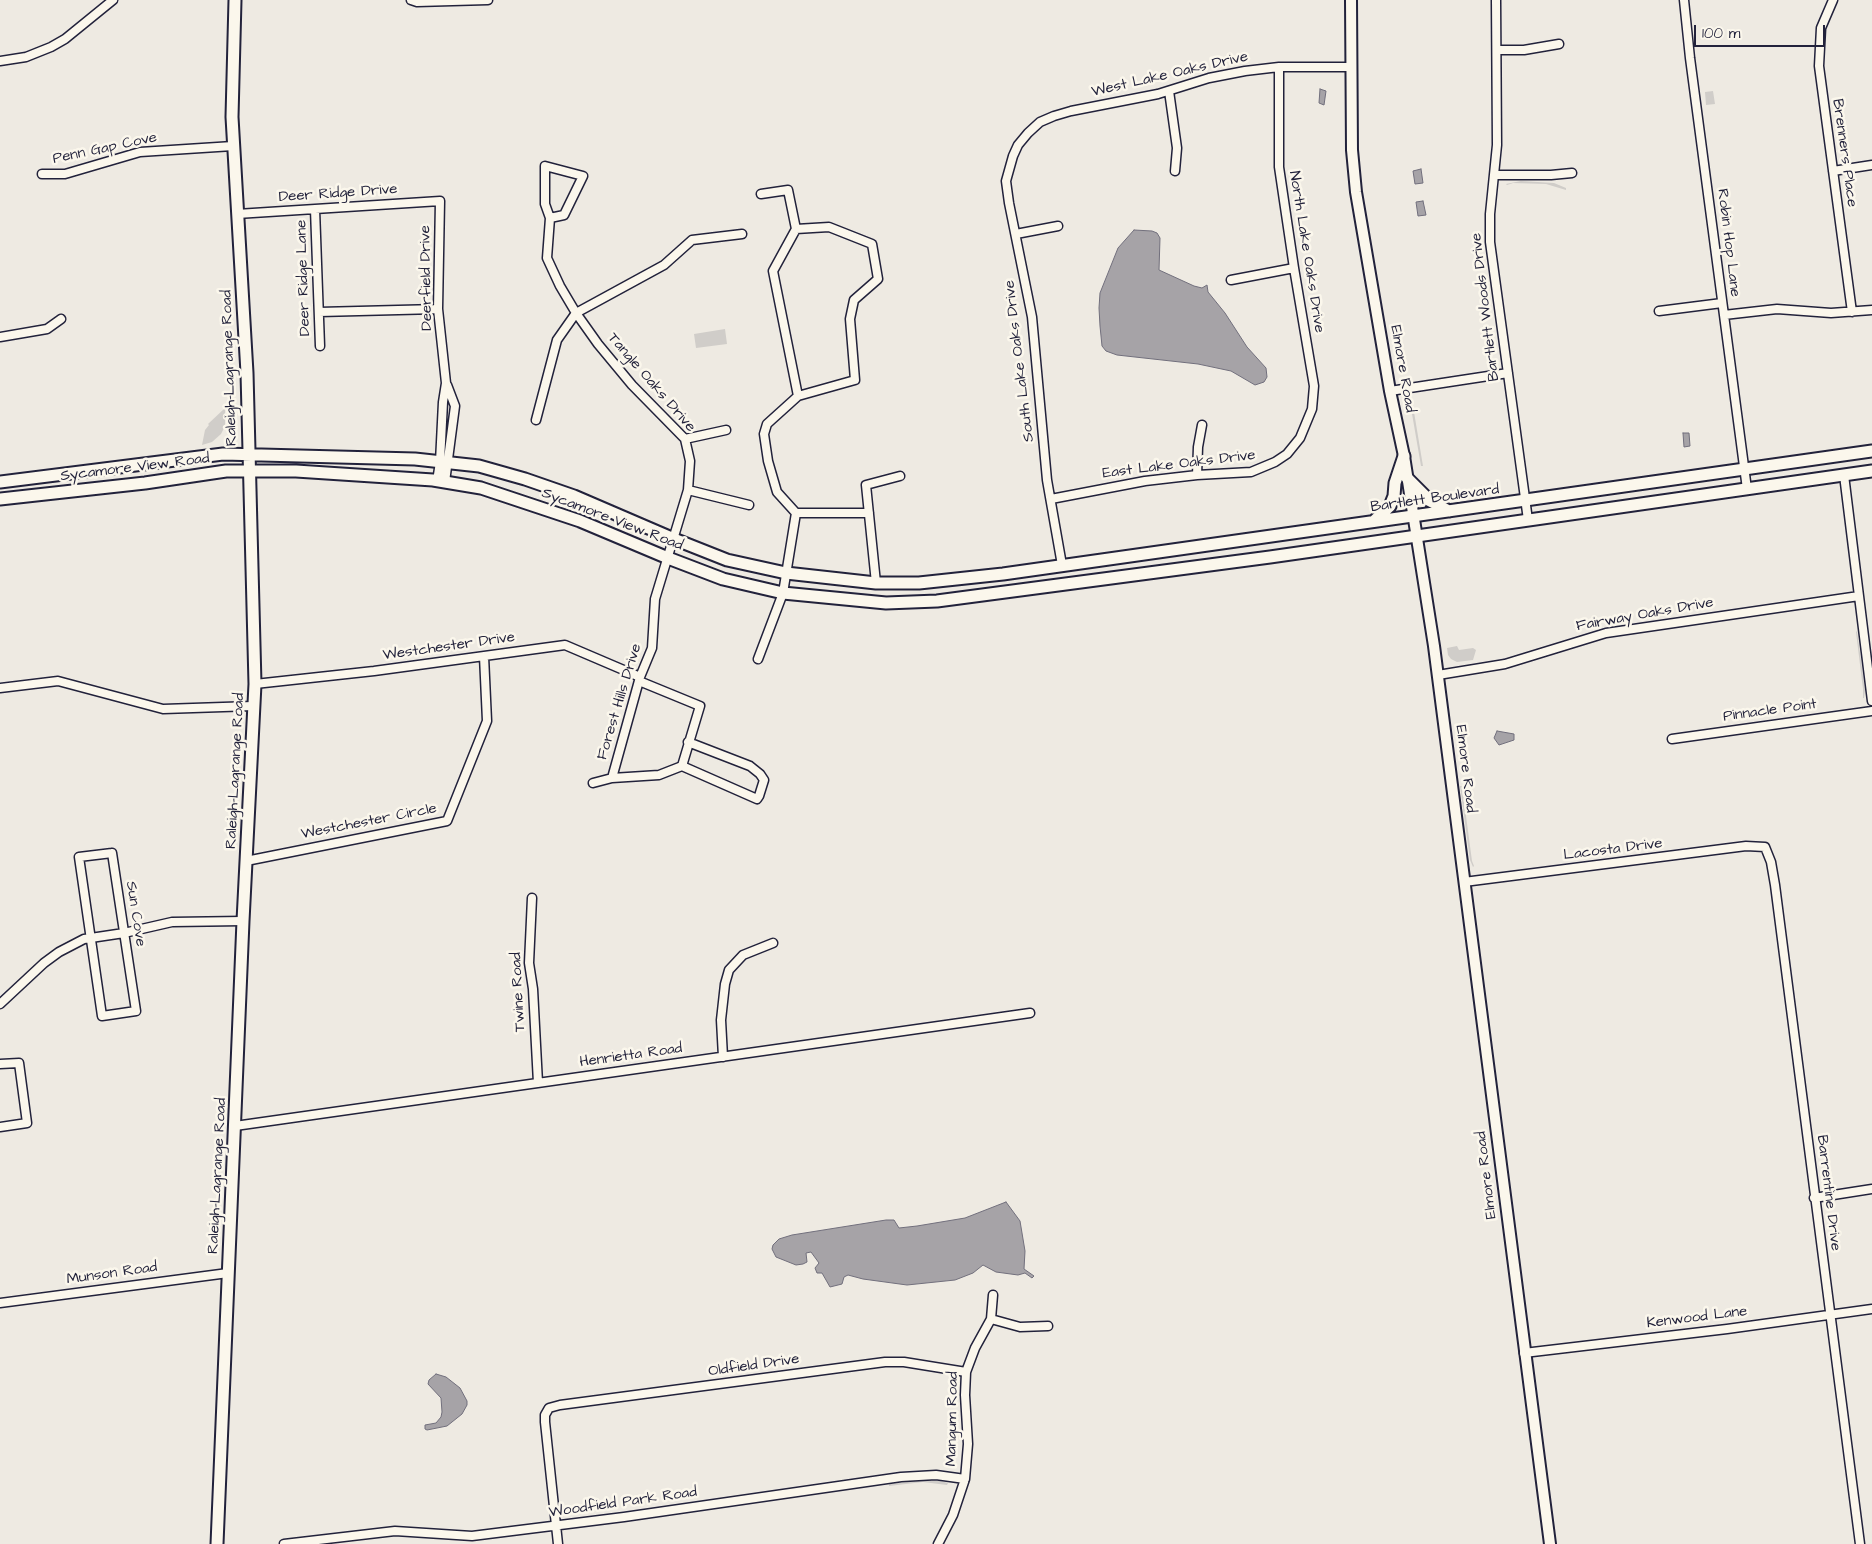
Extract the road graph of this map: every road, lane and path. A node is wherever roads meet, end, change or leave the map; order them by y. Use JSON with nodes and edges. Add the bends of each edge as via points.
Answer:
{"nodes":[{"id":1,"x":113,"y":0,"type":"edge"},
{"id":2,"x":234,"y":0,"type":"edge"},
{"id":3,"x":411,"y":0,"type":"edge"},
{"id":4,"x":488,"y":0,"type":"edge"},
{"id":5,"x":1351,"y":0,"type":"edge"},
{"id":6,"x":1496,"y":0,"type":"edge"},
{"id":7,"x":1684,"y":0,"type":"edge"},
{"id":8,"x":1833,"y":0,"type":"edge"},
{"id":9,"x":1559,"y":44,"type":"dead end"},
{"id":10,"x":1496,"y":50,"type":"junction"},
{"id":11,"x":0,"y":61,"type":"edge"},
{"id":12,"x":1278,"y":67,"type":"junction"},
{"id":13,"x":1351,"y":67,"type":"junction"},
{"id":14,"x":1169,"y":91,"type":"junction"},
{"id":15,"x":233,"y":146,"type":"junction"},
{"id":16,"x":1013,"y":156,"type":"joint"},
{"id":17,"x":1872,"y":166,"type":"edge"},
{"id":18,"x":1175,"y":171,"type":"dead end"},
{"id":19,"x":1832,"y":171,"type":"junction"},
{"id":20,"x":1572,"y":173,"type":"dead end"},
{"id":21,"x":42,"y":174,"type":"dead end"},
{"id":22,"x":1495,"y":175,"type":"junction"},
{"id":23,"x":761,"y":194,"type":"dead end"},
{"id":24,"x":440,"y":201,"type":"joint"},
{"id":25,"x":316,"y":209,"type":"junction"},
{"id":26,"x":237,"y":214,"type":"junction"},
{"id":27,"x":550,"y":218,"type":"junction"},
{"id":28,"x":1058,"y":226,"type":"dead end"},
{"id":29,"x":796,"y":229,"type":"junction"},
{"id":30,"x":742,"y":234,"type":"dead end"},
{"id":31,"x":1016,"y":234,"type":"junction"},
{"id":32,"x":1294,"y":268,"type":"junction"},
{"id":33,"x":1231,"y":280,"type":"dead end"},
{"id":34,"x":1722,"y":303,"type":"junction"},
{"id":35,"x":438,"y":309,"type":"junction"},
{"id":36,"x":1872,"y":310,"type":"edge"},
{"id":37,"x":1659,"y":311,"type":"dead end"},
{"id":38,"x":319,"y":312,"type":"junction"},
{"id":39,"x":1852,"y":312,"type":"junction"},
{"id":40,"x":576,"y":313,"type":"junction"},
{"id":41,"x":1724,"y":315,"type":"junction"},
{"id":42,"x":61,"y":319,"type":"dead end"},
{"id":43,"x":0,"y":337,"type":"edge"},
{"id":44,"x":320,"y":346,"type":"dead end"},
{"id":45,"x":1508,"y":373,"type":"junction"},
{"id":46,"x":446,"y":383,"type":"junction"},
{"id":47,"x":1390,"y":391,"type":"junction"},
{"id":48,"x":798,"y":396,"type":"junction"},
{"id":49,"x":536,"y":420,"type":"dead end"},
{"id":50,"x":1202,"y":425,"type":"dead end"},
{"id":51,"x":726,"y":430,"type":"dead end"},
{"id":52,"x":1300,"y":438,"type":"joint"},
{"id":53,"x":685,"y":439,"type":"junction"},
{"id":54,"x":1872,"y":451,"type":"edge"},
{"id":55,"x":248,"y":454,"type":"junction"},
{"id":56,"x":328,"y":456,"type":"junction"},
{"id":57,"x":1404,"y":456,"type":"junction"},
{"id":58,"x":392,"y":458,"type":"junction"},
{"id":59,"x":444,"y":463,"type":"junction"},
{"id":60,"x":1744,"y":469,"type":"junction"},
{"id":61,"x":249,"y":471,"type":"junction"},
{"id":62,"x":1872,"y":471,"type":"edge"},
{"id":63,"x":327,"y":473,"type":"junction"},
{"id":64,"x":1198,"y":475,"type":"junction"},
{"id":65,"x":1844,"y":475,"type":"junction"},
{"id":66,"x":900,"y":476,"type":"dead end"},
{"id":67,"x":392,"y":477,"type":"junction"},
{"id":68,"x":1407,"y":478,"type":"junction"},
{"id":69,"x":0,"y":482,"type":"edge"},
{"id":70,"x":441,"y":482,"type":"junction"},
{"id":71,"x":1747,"y":489,"type":"junction"},
{"id":72,"x":688,"y":490,"type":"junction"},
{"id":73,"x":0,"y":499,"type":"edge"},
{"id":74,"x":1051,"y":499,"type":"junction"},
{"id":75,"x":1525,"y":501,"type":"junction"},
{"id":76,"x":749,"y":506,"type":"dead end"},
{"id":77,"x":1450,"y":512,"type":"junction"},
{"id":78,"x":796,"y":513,"type":"junction"},
{"id":79,"x":870,"y":513,"type":"junction"},
{"id":80,"x":1412,"y":517,"type":"junction"},
{"id":81,"x":1528,"y":520,"type":"junction"},
{"id":82,"x":1373,"y":522,"type":"junction"},
{"id":83,"x":1416,"y":537,"type":"junction"},
{"id":84,"x":673,"y":543,"type":"junction"},
{"id":85,"x":1208,"y":545,"type":"junction"},
{"id":86,"x":668,"y":558,"type":"junction"},
{"id":87,"x":1211,"y":564,"type":"junction"},
{"id":88,"x":1062,"y":565,"type":"junction"},
{"id":89,"x":1003,"y":574,"type":"joint"},
{"id":90,"x":934,"y":581,"type":"junction"},
{"id":91,"x":784,"y":583,"type":"junction"},
{"id":92,"x":876,"y":583,"type":"junction"},
{"id":93,"x":1859,"y":596,"type":"junction"},
{"id":94,"x":937,"y":601,"type":"junction"},
{"id":95,"x":484,"y":656,"type":"junction"},
{"id":96,"x":758,"y":659,"type":"dead end"},
{"id":97,"x":1438,"y":675,"type":"junction"},
{"id":98,"x":639,"y":679,"type":"junction"},
{"id":99,"x":255,"y":684,"type":"junction"},
{"id":100,"x":0,"y":688,"type":"edge"},
{"id":101,"x":1872,"y":701,"type":"edge"},
{"id":102,"x":253,"y":706,"type":"junction"},
{"id":103,"x":1872,"y":711,"type":"edge"},
{"id":104,"x":1672,"y":739,"type":"dead end"},
{"id":105,"x":688,"y":742,"type":"junction"},
{"id":106,"x":682,"y":766,"type":"junction"},
{"id":107,"x":612,"y":778,"type":"junction"},
{"id":108,"x":593,"y":783,"type":"dead end"},
{"id":109,"x":1765,"y":847,"type":"joint"},
{"id":110,"x":246,"y":861,"type":"junction"},
{"id":111,"x":1464,"y":882,"type":"junction"},
{"id":112,"x":532,"y":898,"type":"dead end"},
{"id":113,"x":243,"y":921,"type":"junction"},
{"id":114,"x":124,"y":933,"type":"junction"},
{"id":115,"x":89,"y":938,"type":"junction"},
{"id":116,"x":773,"y":943,"type":"dead end"},
{"id":117,"x":0,"y":1004,"type":"edge"},
{"id":118,"x":1030,"y":1013,"type":"dead end"},
{"id":119,"x":723,"y":1057,"type":"junction"},
{"id":120,"x":0,"y":1064,"type":"edge"},
{"id":121,"x":538,"y":1083,"type":"junction"},
{"id":122,"x":235,"y":1126,"type":"junction"},
{"id":123,"x":0,"y":1127,"type":"edge"},
{"id":124,"x":1872,"y":1189,"type":"edge"},
{"id":125,"x":1814,"y":1198,"type":"junction"},
{"id":126,"x":228,"y":1272,"type":"junction"},
{"id":127,"x":993,"y":1295,"type":"dead end"},
{"id":128,"x":0,"y":1303,"type":"edge"},
{"id":129,"x":1872,"y":1309,"type":"edge"},
{"id":130,"x":1830,"y":1314,"type":"junction"},
{"id":131,"x":991,"y":1319,"type":"junction"},
{"id":132,"x":1048,"y":1326,"type":"dead end"},
{"id":133,"x":1524,"y":1353,"type":"junction"},
{"id":134,"x":966,"y":1372,"type":"junction"},
{"id":135,"x":965,"y":1479,"type":"junction"},
{"id":136,"x":556,"y":1526,"type":"junction"},
{"id":137,"x":217,"y":1544,"type":"edge"},
{"id":138,"x":284,"y":1544,"type":"edge"},
{"id":139,"x":558,"y":1544,"type":"edge"},
{"id":140,"x":938,"y":1544,"type":"edge"},
{"id":141,"x":1550,"y":1544,"type":"edge"},
{"id":142,"x":1860,"y":1544,"type":"edge"}],
"edges":[{"from":1,"to":11,"type":"street","via":[[47,50]]},
{"from":2,"to":15,"type":"main road","name":"Raleigh-Lagrange Road"},
{"from":3,"to":4,"type":"street"},
{"from":5,"to":13,"type":"street","name":"Elmore Road"},
{"from":6,"to":10,"type":"street","name":"Bartlett Woods Drive"},
{"from":7,"to":34,"type":"street","name":"Robin Hop Lane"},
{"from":8,"to":19,"type":"street","name":"Brenners Place","via":[[1821,28],[1818,58]]},
{"from":9,"to":10,"type":"street","via":[[1524,50]]},
{"from":10,"to":22,"type":"street","name":"Bartlett Woods Drive"},
{"from":12,"to":13,"type":"street","name":"West Lake Oaks Drive"},
{"from":12,"to":14,"type":"street","name":"West Lake Oaks Drive","via":[[1230,74]]},
{"from":12,"to":32,"type":"street","name":"North Lake Oaks Drive","via":[[1279,167]]},
{"from":13,"to":47,"type":"street","name":"Elmore Road","via":[[1354,176]]},
{"from":14,"to":16,"type":"street","name":"West Lake Oaks Drive","via":[[1054,116],[1040,122],[1028,133]]},
{"from":14,"to":18,"type":"street","via":[[1176,148]]},
{"from":15,"to":21,"type":"street","name":"Penn Gap Cove","via":[[144,152],[65,174]]},
{"from":15,"to":26,"type":"main road","name":"Raleigh-Lagrange Road"},
{"from":16,"to":31,"type":"street","name":"South Lake Oaks Drive","via":[[1006,181]]},
{"from":17,"to":19,"type":"street"},
{"from":19,"to":39,"type":"street","name":"Brenners Place"},
{"from":20,"to":22,"type":"street"},
{"from":22,"to":45,"type":"street","name":"Bartlett Woods Drive","via":[[1490,242]]},
{"from":23,"to":29,"type":"street","via":[[788,190]]},
{"from":24,"to":25,"type":"street","name":"Deer Ridge Drive"},
{"from":24,"to":35,"type":"street","name":"Deerfield Drive"},
{"from":25,"to":26,"type":"street","name":"Deer Ridge Drive"},
{"from":25,"to":38,"type":"street","name":"Deer Ridge Lane"},
{"from":26,"to":55,"type":"main road","name":"Raleigh-Lagrange Road"},
{"from":27,"to":27,"type":"street","name":"Tangle Oaks Drive","via":[[545,204],[545,166],[583,176],[564,215]]},
{"from":27,"to":40,"type":"street","name":"Tangle Oaks Drive","via":[[547,258]]},
{"from":28,"to":31,"type":"street"},
{"from":29,"to":48,"type":"street","via":[[774,271]]},
{"from":29,"to":48,"type":"street","via":[[829,227],[872,244],[878,279],[854,300],[850,319],[855,380]]},
{"from":30,"to":40,"type":"street","via":[[692,240],[664,265]]},
{"from":31,"to":74,"type":"street","name":"South Lake Oaks Drive","via":[[1034,338]]},
{"from":32,"to":33,"type":"street"},
{"from":32,"to":52,"type":"street","name":"North Lake Oaks Drive","via":[[1314,386],[1312,409]]},
{"from":34,"to":37,"type":"street"},
{"from":34,"to":41,"type":"street","name":"Robin Hop Lane"},
{"from":35,"to":38,"type":"street"},
{"from":35,"to":46,"type":"street","name":"Deerfield Drive"},
{"from":36,"to":39,"type":"street"},
{"from":38,"to":44,"type":"street","name":"Deer Ridge Lane"},
{"from":39,"to":41,"type":"street","via":[[1777,309]]},
{"from":40,"to":49,"type":"street","via":[[557,340]]},
{"from":40,"to":53,"type":"street","name":"Tangle Oaks Drive","via":[[632,386]]},
{"from":41,"to":60,"type":"street","name":"Robin Hop Lane"},
{"from":42,"to":43,"type":"street","via":[[48,329]]},
{"from":45,"to":47,"type":"street"},
{"from":45,"to":75,"type":"street","name":"Bartlett Woods Drive"},
{"from":46,"to":59,"type":"street","name":"Deerfield Drive","via":[[443,402]]},
{"from":46,"to":59,"type":"street","name":"Deerfield Drive","via":[[455,406]]},
{"from":47,"to":57,"type":"street","name":"Elmore Road"},
{"from":48,"to":78,"type":"street","via":[[767,424],[764,434],[778,492]]},
{"from":50,"to":64,"type":"street"},
{"from":51,"to":53,"type":"street"},
{"from":52,"to":64,"type":"street","name":"East Lake Oaks Drive","via":[[1287,454],[1263,468],[1251,472]]},
{"from":53,"to":72,"type":"street","name":"Tangle Oaks Drive","via":[[690,461]]},
{"from":54,"to":60,"type":"main road","name":"Bartlett Boulevard"},
{"from":55,"to":56,"type":"main road","name":"Sycamore View Road"},
{"from":55,"to":61,"type":"main road","name":"Raleigh-Lagrange Road"},
{"from":55,"to":69,"type":"main road","name":"Sycamore View Road","via":[[223,454]]},
{"from":56,"to":58,"type":"main road","name":"Sycamore View Road"},
{"from":56,"to":63,"type":"main road"},
{"from":57,"to":68,"type":"street","name":"Elmore Road"},
{"from":57,"to":82,"type":"main road","via":[[1390,506]]},
{"from":58,"to":59,"type":"main road","name":"Sycamore View Road"},
{"from":58,"to":67,"type":"main road"},
{"from":59,"to":70,"type":"street","name":"Deerfield Drive"},
{"from":59,"to":84,"type":"main road","name":"Sycamore View Road","via":[[479,466],[574,496]]},
{"from":60,"to":71,"type":"street","name":"Robin Hop Lane"},
{"from":60,"to":75,"type":"main road","name":"Bartlett Boulevard"},
{"from":61,"to":63,"type":"main road","name":"Sycamore View Road"},
{"from":61,"to":73,"type":"main road","name":"Sycamore View Road","via":[[226,471]]},
{"from":61,"to":99,"type":"main road","name":"Raleigh-Lagrange Road"},
{"from":62,"to":65,"type":"main road"},
{"from":63,"to":67,"type":"main road","name":"Sycamore View Road"},
{"from":64,"to":74,"type":"street","name":"East Lake Oaks Drive"},
{"from":65,"to":71,"type":"main road"},
{"from":65,"to":93,"type":"street"},
{"from":66,"to":79,"type":"street","via":[[866,485]]},
{"from":67,"to":70,"type":"main road","name":"Sycamore View Road"},
{"from":68,"to":77,"type":"main road","via":[[1430,501]]},
{"from":68,"to":80,"type":"street","name":"Elmore Road"},
{"from":70,"to":86,"type":"main road","name":"Sycamore View Road","via":[[481,488],[580,521]]},
{"from":71,"to":81,"type":"main road"},
{"from":72,"to":76,"type":"street"},
{"from":72,"to":84,"type":"street","name":"Tangle Oaks Drive"},
{"from":74,"to":88,"type":"street","name":"South Lake Oaks Drive"},
{"from":75,"to":77,"type":"main road","name":"Bartlett Boulevard"},
{"from":75,"to":81,"type":"street","name":"Bartlett Woods Drive"},
{"from":77,"to":80,"type":"main road","name":"Bartlett Boulevard"},
{"from":78,"to":79,"type":"street"},
{"from":78,"to":91,"type":"street"},
{"from":79,"to":92,"type":"street"},
{"from":80,"to":82,"type":"main road","name":"Bartlett Boulevard"},
{"from":80,"to":83,"type":"street","name":"Elmore Road"},
{"from":81,"to":83,"type":"main road"},
{"from":82,"to":85,"type":"main road","name":"Bartlett Boulevard"},
{"from":83,"to":87,"type":"main road"},
{"from":83,"to":97,"type":"street","name":"Elmore Road"},
{"from":84,"to":86,"type":"street","name":"Forest Hills Drive"},
{"from":84,"to":91,"type":"main road","name":"Sycamore View Road"},
{"from":85,"to":87,"type":"main road"},
{"from":85,"to":88,"type":"main road","name":"Bartlett Boulevard"},
{"from":86,"to":91,"type":"main road","name":"Sycamore View Road","via":[[723,579]]},
{"from":86,"to":98,"type":"street","name":"Forest Hills Drive","via":[[656,599],[652,648]]},
{"from":87,"to":94,"type":"main road","name":"Sycamore View Road"},
{"from":88,"to":89,"type":"main road","name":"Bartlett Boulevard"},
{"from":89,"to":90,"type":"main road","name":"Sycamore View Road"},
{"from":90,"to":92,"type":"main road","name":"Sycamore View Road"},
{"from":90,"to":94,"type":"main road"},
{"from":91,"to":92,"type":"main road","name":"Sycamore View Road"},
{"from":91,"to":94,"type":"main road","name":"Sycamore View Road","via":[[886,603]]},
{"from":91,"to":96,"type":"street"},
{"from":93,"to":97,"type":"street","name":"Fairway Oaks Drive","via":[[1614,631],[1505,664]]},
{"from":93,"to":101,"type":"street"},
{"from":95,"to":98,"type":"street","name":"Westchester Drive","via":[[565,645]]},
{"from":95,"to":99,"type":"street","name":"Westchester Drive"},
{"from":95,"to":110,"type":"street","name":"Westchester Circle","via":[[487,721],[447,821]]},
{"from":97,"to":111,"type":"street","name":"Elmore Road"},
{"from":98,"to":105,"type":"street","name":"Westchester Drive","via":[[700,706]]},
{"from":98,"to":107,"type":"street","name":"Forest Hills Drive"},
{"from":99,"to":102,"type":"main road","name":"Raleigh-Lagrange Road"},
{"from":100,"to":102,"type":"street","via":[[58,681],[163,708]]},
{"from":102,"to":110,"type":"main road","name":"Raleigh-Lagrange Road"},
{"from":103,"to":104,"type":"street","name":"Pinnacle Point"},
{"from":105,"to":106,"type":"street"},
{"from":105,"to":106,"type":"street","via":[[750,766],[764,780],[757,799]]},
{"from":106,"to":107,"type":"street","via":[[659,774]]},
{"from":107,"to":108,"type":"street"},
{"from":109,"to":111,"type":"street","name":"Lacosta Drive","via":[[1746,846]]},
{"from":109,"to":125,"type":"street","name":"Barrentine Drive","via":[[1775,886]]},
{"from":110,"to":113,"type":"main road","name":"Raleigh-Lagrange Road"},
{"from":111,"to":133,"type":"street","name":"Elmore Road"},
{"from":112,"to":121,"type":"street","name":"Twine Road","via":[[529,963]]},
{"from":113,"to":114,"type":"street","via":[[172,922]]},
{"from":113,"to":122,"type":"main road","name":"Raleigh-Lagrange Road"},
{"from":114,"to":115,"type":"street"},
{"from":114,"to":115,"type":"street","name":"Sun Cove","via":[[136,1012],[102,1016]]},
{"from":114,"to":115,"type":"street","name":"Sun Cove","via":[[112,853],[79,858]]},
{"from":115,"to":117,"type":"street","via":[[44,962]]},
{"from":116,"to":119,"type":"street","via":[[743,955],[729,970],[721,1020]]},
{"from":118,"to":119,"type":"street","name":"Henrietta Road"},
{"from":119,"to":121,"type":"street","name":"Henrietta Road"},
{"from":120,"to":123,"type":"street","via":[[19,1062],[27,1122]]},
{"from":121,"to":122,"type":"street","name":"Henrietta Road"},
{"from":122,"to":126,"type":"main road","name":"Raleigh-Lagrange Road"},
{"from":124,"to":125,"type":"street"},
{"from":125,"to":130,"type":"street","name":"Barrentine Drive"},
{"from":126,"to":128,"type":"street","name":"Munson Road"},
{"from":126,"to":137,"type":"main road","name":"Raleigh-Lagrange Road"},
{"from":127,"to":131,"type":"street","name":"Mangum Road"},
{"from":129,"to":130,"type":"street","name":"Kenwood Lane"},
{"from":130,"to":133,"type":"street","name":"Kenwood Lane"},
{"from":130,"to":142,"type":"street","name":"Barrentine Drive"},
{"from":131,"to":132,"type":"street","via":[[1020,1327]]},
{"from":131,"to":134,"type":"street","name":"Mangum Road","via":[[974,1348]]},
{"from":133,"to":141,"type":"street","name":"Elmore Road"},
{"from":134,"to":135,"type":"street","name":"Mangum Road","via":[[968,1444]]},
{"from":134,"to":136,"type":"street","name":"Oldfield Drive","via":[[887,1362],[549,1408],[545,1422]]},
{"from":135,"to":136,"type":"street","name":"Woodfield Park Road","via":[[936,1475],[901,1477]]},
{"from":135,"to":140,"type":"street","name":"Mangum Road"},
{"from":136,"to":138,"type":"street","name":"Woodfield Park Road","via":[[472,1536],[381,1532]]},
{"from":136,"to":139,"type":"street"}]}
